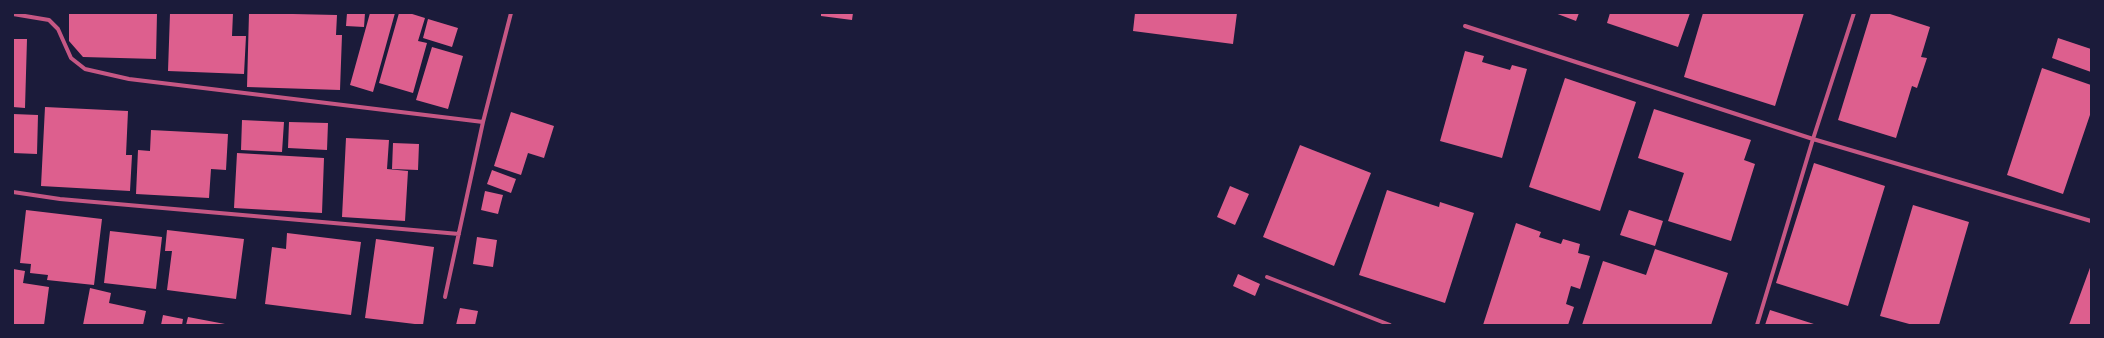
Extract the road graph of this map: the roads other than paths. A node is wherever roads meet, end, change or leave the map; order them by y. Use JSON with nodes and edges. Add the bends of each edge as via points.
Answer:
{"nodes":[{"id":1,"x":511,"y":13,"type":"edge"},
{"id":2,"x":1854,"y":13,"type":"edge"},
{"id":3,"x":13,"y":14,"type":"edge"},
{"id":4,"x":1465,"y":26,"type":"dead end"},
{"id":5,"x":484,"y":122,"type":"junction"},
{"id":6,"x":1813,"y":139,"type":"junction"},
{"id":7,"x":13,"y":192,"type":"edge"},
{"id":8,"x":2091,"y":221,"type":"edge"},
{"id":9,"x":459,"y":234,"type":"junction"},
{"id":10,"x":1267,"y":277,"type":"dead end"},
{"id":11,"x":445,"y":297,"type":"dead end"},
{"id":12,"x":1390,"y":325,"type":"edge"},
{"id":13,"x":1757,"y":325,"type":"edge"}],
"edges":[{"from":1,"to":5,"type":"street"},
{"from":2,"to":6,"type":"street"},
{"from":3,"to":5,"type":"street","via":[[49,20],[58,28],[71,58],[85,69],[129,79]]},
{"from":4,"to":6,"type":"street"},
{"from":5,"to":9,"type":"street"},
{"from":6,"to":8,"type":"street"},
{"from":6,"to":13,"type":"street"},
{"from":7,"to":9,"type":"street","via":[[60,199]]},
{"from":9,"to":11,"type":"street"},
{"from":10,"to":12,"type":"street"}]}
